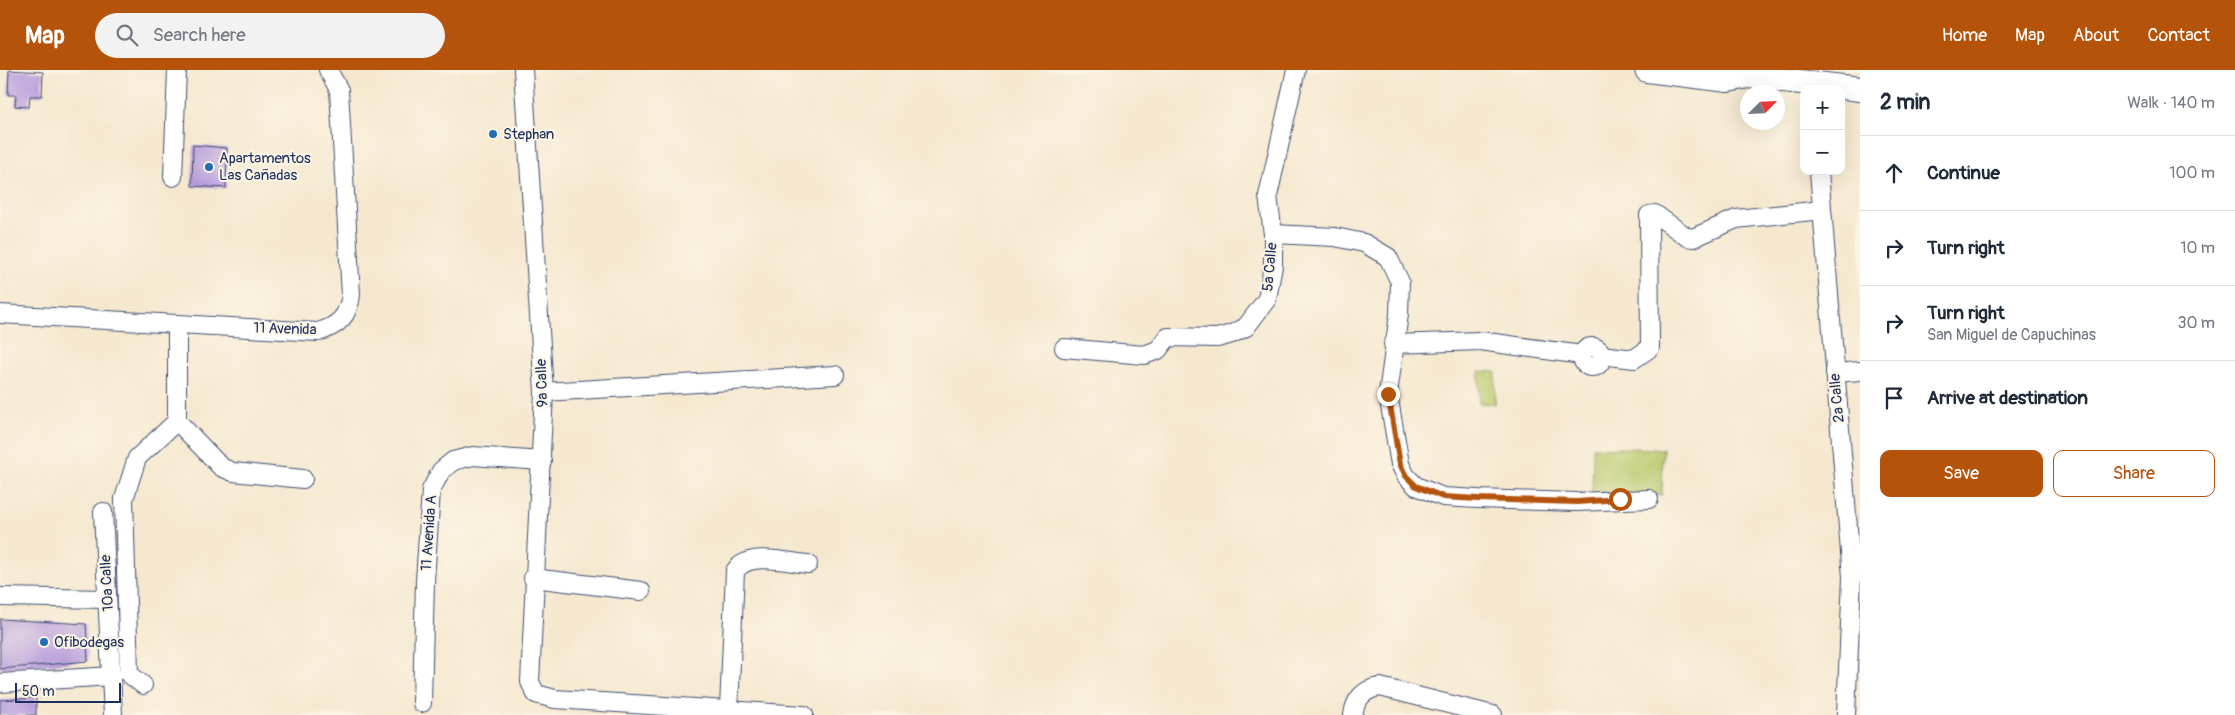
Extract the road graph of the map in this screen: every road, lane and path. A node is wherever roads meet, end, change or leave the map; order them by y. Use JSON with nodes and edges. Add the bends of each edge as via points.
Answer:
{"nodes":[{"id":1,"x":177,"y":70,"type":"edge"},
{"id":2,"x":328,"y":70,"type":"edge"},
{"id":3,"x":523,"y":70,"type":"edge"},
{"id":4,"x":1296,"y":70,"type":"edge"},
{"id":5,"x":1647,"y":70,"type":"edge"},
{"id":6,"x":1802,"y":84,"type":"edge"},
{"id":7,"x":1860,"y":90,"type":"edge"},
{"id":8,"x":1845,"y":102,"type":"edge"},
{"id":9,"x":1860,"y":104,"type":"edge"},
{"id":10,"x":1819,"y":175,"type":"edge"},
{"id":11,"x":173,"y":177,"type":"dead end"},
{"id":12,"x":1822,"y":210,"type":"junction"},
{"id":13,"x":1273,"y":234,"type":"junction"},
{"id":14,"x":0,"y":314,"type":"edge"},
{"id":15,"x":177,"y":324,"type":"junction"},
{"id":16,"x":1393,"y":344,"type":"junction"},
{"id":17,"x":1064,"y":348,"type":"dead end"},
{"id":18,"x":1860,"y":371,"type":"edge"},
{"id":19,"x":1835,"y":373,"type":"junction"},
{"id":20,"x":835,"y":375,"type":"dead end"},
{"id":21,"x":544,"y":392,"type":"junction"},
{"id":22,"x":177,"y":421,"type":"junction"},
{"id":23,"x":542,"y":461,"type":"junction"},
{"id":24,"x":303,"y":479,"type":"dead end"},
{"id":25,"x":1649,"y":499,"type":"dead end"},
{"id":26,"x":103,"y":512,"type":"dead end"},
{"id":27,"x":808,"y":564,"type":"dead end"},
{"id":28,"x":1856,"y":577,"type":"edge"},
{"id":29,"x":533,"y":578,"type":"junction"},
{"id":30,"x":641,"y":591,"type":"dead end"},
{"id":31,"x":0,"y":597,"type":"edge"},
{"id":32,"x":108,"y":599,"type":"junction"},
{"id":33,"x":112,"y":676,"type":"junction"},
{"id":34,"x":0,"y":683,"type":"edge"},
{"id":35,"x":143,"y":685,"type":"dead end"},
{"id":36,"x":422,"y":703,"type":"dead end"},
{"id":37,"x":729,"y":709,"type":"junction"},
{"id":38,"x":1353,"y":713,"type":"edge"},
{"id":39,"x":113,"y":715,"type":"edge"},
{"id":40,"x":804,"y":715,"type":"edge"},
{"id":41,"x":1493,"y":715,"type":"edge"},
{"id":42,"x":1846,"y":715,"type":"edge"}],
"edges":[{"from":1,"to":11,"type":"street"},
{"from":2,"to":15,"type":"street","name":"11 Avenida","via":[[339,90],[351,295],[341,321],[318,332]]},
{"from":3,"to":21,"type":"street","name":"9a Calle"},
{"from":4,"to":13,"type":"street","name":"5a Calle","via":[[1268,196]]},
{"from":5,"to":6,"type":"street","via":[[1728,80],[1745,90]]},
{"from":6,"to":7,"type":"street"},
{"from":8,"to":9,"type":"street"},
{"from":10,"to":12,"type":"street","name":"2a Calle"},
{"from":12,"to":16,"type":"street","via":[[1736,218],[1693,238],[1655,214],[1649,215],[1650,348],[1634,359],[1601,355],[1592,347],[1582,354],[1480,341]]},
{"from":12,"to":19,"type":"street","name":"2a Calle"},
{"from":13,"to":16,"type":"street","via":[[1335,237],[1364,243],[1388,257],[1400,282],[1399,314]]},
{"from":13,"to":17,"type":"street","name":"5a Calle","via":[[1268,299],[1246,327],[1216,338],[1168,337],[1158,350],[1144,355]]},
{"from":14,"to":15,"type":"street","name":"11 Avenida"},
{"from":15,"to":22,"type":"street"},
{"from":16,"to":25,"type":"street","via":[[1388,394],[1400,464],[1416,486],[1443,497],[1577,502]]},
{"from":18,"to":19,"type":"street"},
{"from":19,"to":28,"type":"street","name":"2a Calle"},
{"from":20,"to":21,"type":"street"},
{"from":21,"to":23,"type":"street","name":"9a Calle"},
{"from":22,"to":24,"type":"street","via":[[222,467],[233,472]]},
{"from":22,"to":35,"type":"street","via":[[137,458],[124,499],[129,674]]},
{"from":23,"to":29,"type":"street","name":"9a Calle"},
{"from":23,"to":36,"type":"street","name":"11 Avenida A","via":[[473,456],[453,461],[442,471],[431,490]]},
{"from":26,"to":32,"type":"street","name":"10a Calle"},
{"from":27,"to":37,"type":"street","via":[[750,560],[740,564],[735,571]]},
{"from":28,"to":42,"type":"street","name":"2a Calle"},
{"from":29,"to":30,"type":"street"},
{"from":29,"to":37,"type":"street","name":"9a Calle","via":[[529,666],[530,682],[536,694],[555,699]]},
{"from":31,"to":32,"type":"street"},
{"from":32,"to":33,"type":"street","name":"10a Calle"},
{"from":33,"to":34,"type":"street"},
{"from":33,"to":39,"type":"street","name":"10a Calle"},
{"from":37,"to":40,"type":"street"},
{"from":38,"to":41,"type":"street","via":[[1362,694],[1369,689],[1380,688]]}]}
